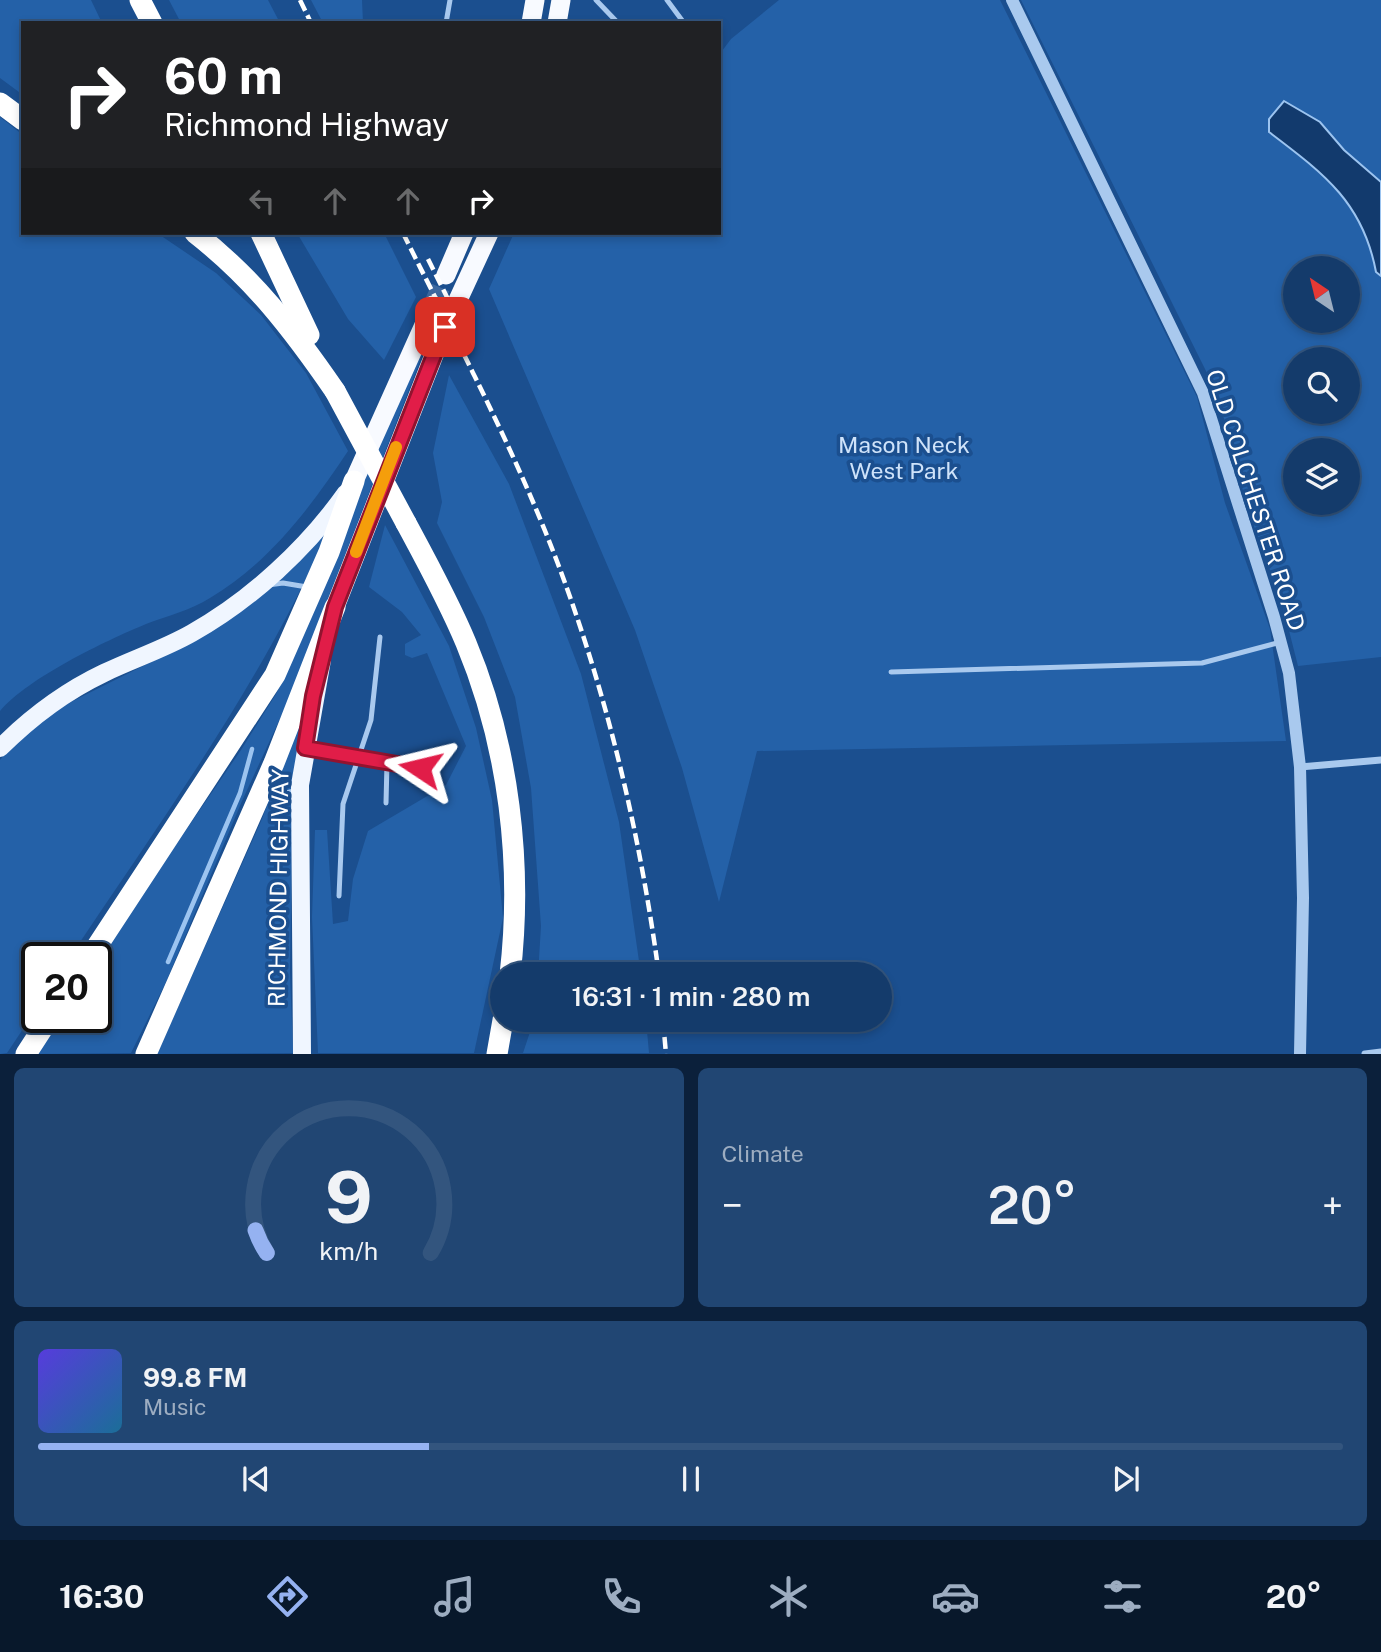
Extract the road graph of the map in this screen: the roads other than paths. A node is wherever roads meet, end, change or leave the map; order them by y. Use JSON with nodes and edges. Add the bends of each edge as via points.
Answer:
{"nodes":[{"id":1,"x":140,"y":0,"type":"edge"},
{"id":2,"x":450,"y":0,"type":"edge"},
{"id":3,"x":535,"y":0,"type":"edge"},
{"id":4,"x":561,"y":0,"type":"edge"},
{"id":5,"x":596,"y":0,"type":"edge"},
{"id":6,"x":667,"y":0,"type":"edge"},
{"id":7,"x":1012,"y":0,"type":"edge"},
{"id":8,"x":151,"y":21,"type":"edge"},
{"id":9,"x":446,"y":21,"type":"edge"},
{"id":10,"x":531,"y":21,"type":"edge"},
{"id":11,"x":556,"y":21,"type":"edge"},
{"id":12,"x":616,"y":21,"type":"edge"},
{"id":13,"x":683,"y":21,"type":"edge"},
{"id":14,"x":0,"y":103,"type":"edge"},
{"id":15,"x":21,"y":119,"type":"edge"},
{"id":16,"x":198,"y":235,"type":"edge"},
{"id":17,"x":262,"y":235,"type":"edge"},
{"id":18,"x":463,"y":235,"type":"edge"},
{"id":19,"x":488,"y":235,"type":"edge"},
{"id":20,"x":446,"y":275,"type":"tunnel mouth"},
{"id":21,"x":457,"y":300,"type":"tunnel mouth"},
{"id":22,"x":433,"y":305,"type":"tunnel mouth"},
{"id":23,"x":445,"y":327,"type":"tunnel mouth"},
{"id":24,"x":335,"y":391,"type":"junction"},
{"id":25,"x":354,"y":481,"type":"junction"},
{"id":26,"x":257,"y":587,"type":"junction"},
{"id":27,"x":314,"y":588,"type":"junction"},
{"id":28,"x":335,"y":607,"type":"junction"},
{"id":29,"x":380,"y":637,"type":"dead end"},
{"id":30,"x":1281,"y":642,"type":"junction"},
{"id":31,"x":891,"y":672,"type":"dead end"},
{"id":32,"x":0,"y":748,"type":"edge"},
{"id":33,"x":305,"y":748,"type":"junction"},
{"id":34,"x":360,"y":758,"type":"junction"},
{"id":35,"x":1381,"y":760,"type":"edge"},
{"id":36,"x":387,"y":763,"type":"junction"},
{"id":37,"x":1300,"y":767,"type":"junction"},
{"id":38,"x":420,"y":768,"type":"dead end"},
{"id":39,"x":300,"y":790,"type":"junction"},
{"id":40,"x":257,"y":800,"type":"junction"},
{"id":41,"x":386,"y":803,"type":"dead end"},
{"id":42,"x":339,"y":895,"type":"dead end"},
{"id":43,"x":100,"y":942,"type":"edge"},
{"id":44,"x":511,"y":962,"type":"edge"},
{"id":45,"x":501,"y":1032,"type":"edge"},
{"id":46,"x":40,"y":1033,"type":"edge"},
{"id":47,"x":1381,"y":1052,"type":"edge"},
{"id":48,"x":26,"y":1054,"type":"edge"},
{"id":49,"x":146,"y":1054,"type":"edge"},
{"id":50,"x":302,"y":1054,"type":"edge"},
{"id":51,"x":497,"y":1054,"type":"edge"},
{"id":52,"x":1300,"y":1054,"type":"edge"},
{"id":53,"x":1365,"y":1054,"type":"edge"}],
"edges":[{"from":1,"to":8,"type":"highway"},
{"from":2,"to":9,"type":"lane"},
{"from":3,"to":10,"type":"highway"},
{"from":4,"to":11,"type":"highway"},
{"from":5,"to":12,"type":"lane"},
{"from":6,"to":13,"type":"lane"},
{"from":7,"to":30,"type":"street","name":"OLD COLCHESTER ROAD","via":[[1207,402]]},
{"from":14,"to":15,"type":"highway"},
{"from":16,"to":24,"type":"highway","via":[[231,261],[288,323]]},
{"from":17,"to":24,"type":"highway"},
{"from":18,"to":20,"type":"highway"},
{"from":19,"to":21,"type":"highway"},
{"from":22,"to":25,"type":"highway"},
{"from":23,"to":28,"type":"highway","name":"RICHMOND HIGHWAY"},
{"from":24,"to":44,"type":"highway","bridge":true,"via":[[467,645],[500,756],[512,844]]},
{"from":25,"to":26,"type":"main road","via":[[309,538]]},
{"from":25,"to":27,"type":"highway"},
{"from":26,"to":27,"type":"lane","via":[[283,583]]},
{"from":26,"to":32,"type":"main road","via":[[194,632],[78,686],[32,718]]},
{"from":27,"to":43,"type":"highway","via":[[250,718]]},
{"from":28,"to":33,"type":"main road","name":"RICHMOND HIGHWAY"},
{"from":28,"to":40,"type":"highway"},
{"from":29,"to":34,"type":"lane","via":[[372,720]]},
{"from":30,"to":31,"type":"lane","via":[[1202,663]]},
{"from":30,"to":37,"type":"street","name":"OLD COLCHESTER ROAD"},
{"from":33,"to":34,"type":"lane"},
{"from":33,"to":39,"type":"main road","name":"RICHMOND HIGHWAY"},
{"from":34,"to":36,"type":"lane"},
{"from":34,"to":42,"type":"lane","via":[[343,804]]},
{"from":35,"to":37,"type":"street"},
{"from":36,"to":38,"type":"lane"},
{"from":36,"to":41,"type":"lane"},
{"from":37,"to":52,"type":"street","name":"OLD COLCHESTER ROAD"},
{"from":39,"to":40,"type":"lane"},
{"from":39,"to":50,"type":"main road","name":"RICHMOND HIGHWAY"},
{"from":40,"to":49,"type":"highway"},
{"from":45,"to":51,"type":"highway"},
{"from":46,"to":48,"type":"highway"},
{"from":47,"to":53,"type":"street"}]}
